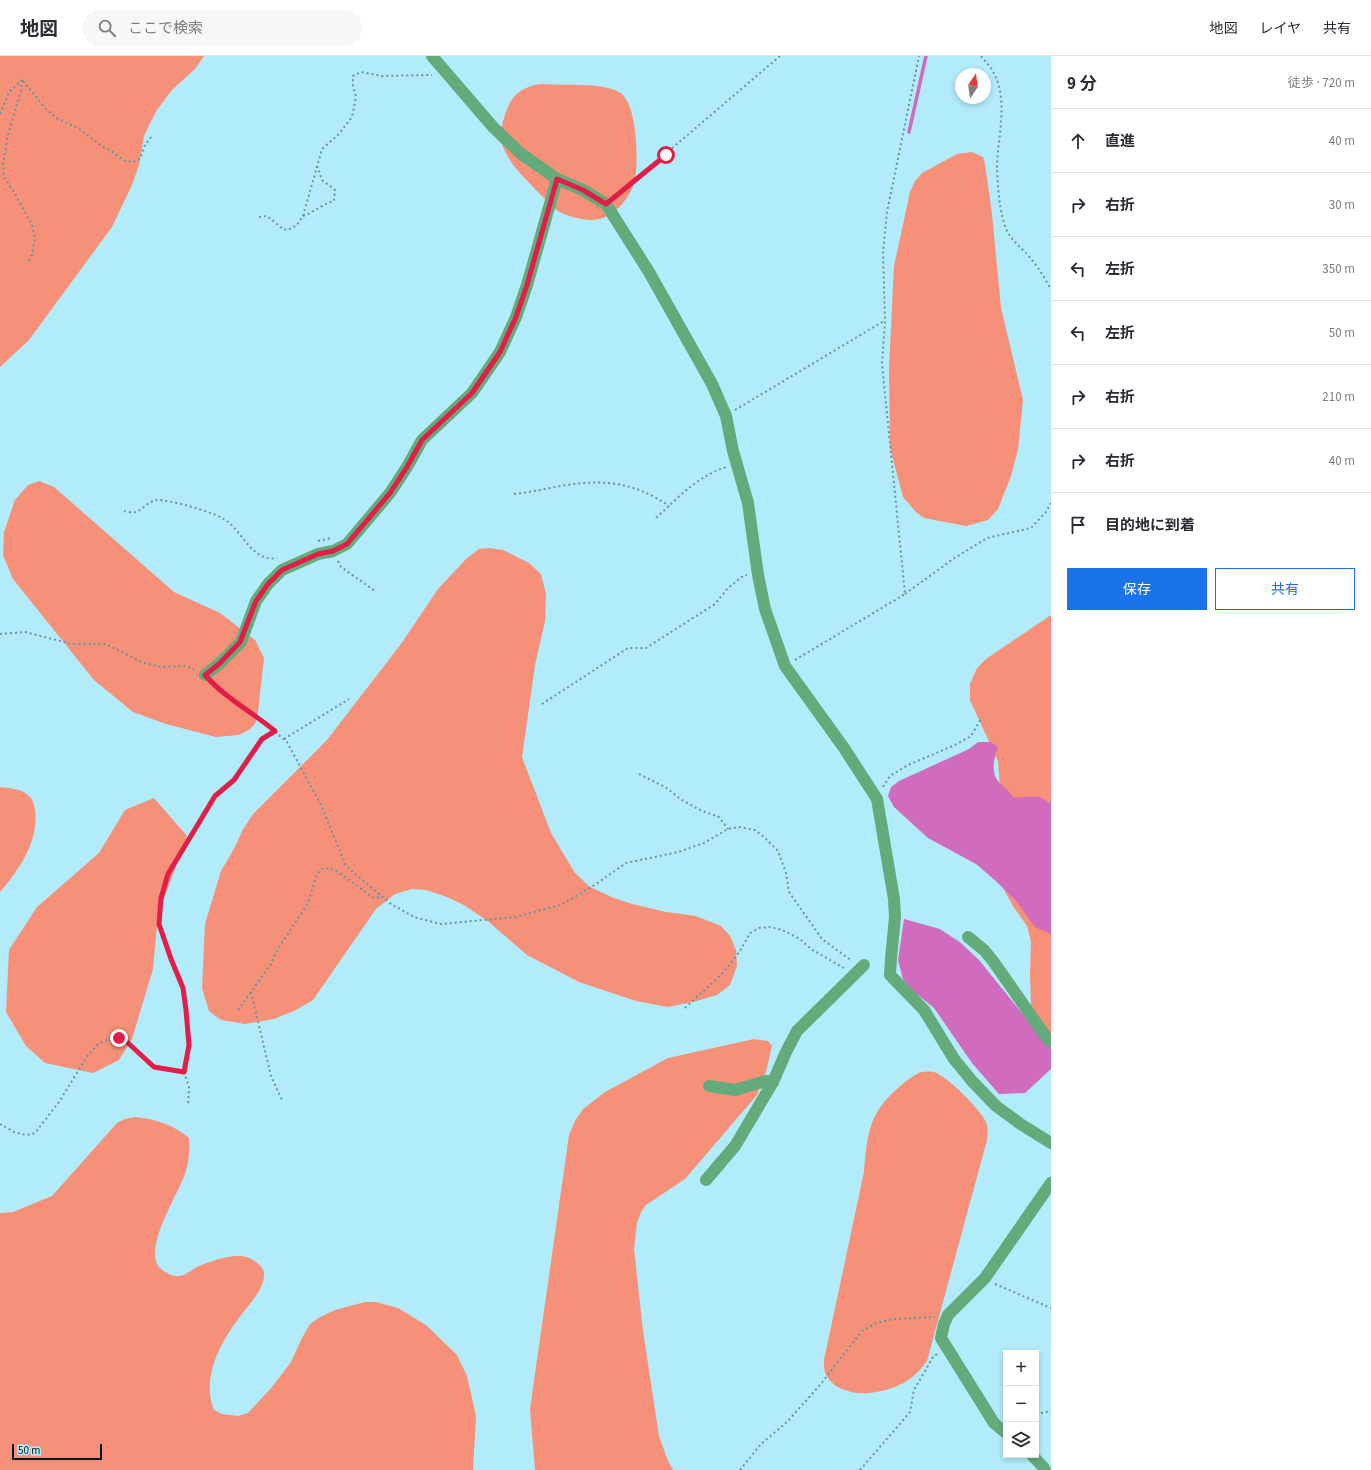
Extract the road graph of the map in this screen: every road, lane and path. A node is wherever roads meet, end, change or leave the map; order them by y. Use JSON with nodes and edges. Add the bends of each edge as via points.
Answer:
{"nodes":[{"id":1,"x":432,"y":56,"type":"edge"},
{"id":2,"x":780,"y":56,"type":"edge"},
{"id":3,"x":919,"y":56,"type":"edge"},
{"id":4,"x":981,"y":56,"type":"edge"},
{"id":5,"x":448,"y":74,"type":"junction"},
{"id":6,"x":22,"y":80,"type":"junction"},
{"id":7,"x":0,"y":114,"type":"edge"},
{"id":8,"x":152,"y":136,"type":"dead end"},
{"id":9,"x":317,"y":165,"type":"junction"},
{"id":10,"x":557,"y":179,"type":"junction"},
{"id":11,"x":606,"y":204,"type":"junction"},
{"id":12,"x":303,"y":216,"type":"junction"},
{"id":13,"x":259,"y":217,"type":"dead end"},
{"id":14,"x":27,"y":263,"type":"dead end"},
{"id":15,"x":1051,"y":289,"type":"edge"},
{"id":16,"x":885,"y":321,"type":"junction"},
{"id":17,"x":726,"y":416,"type":"junction"},
{"id":18,"x":737,"y":464,"type":"junction"},
{"id":19,"x":514,"y":494,"type":"dead end"},
{"id":20,"x":1051,"y":503,"type":"edge"},
{"id":21,"x":670,"y":506,"type":"junction"},
{"id":22,"x":124,"y":511,"type":"dead end"},
{"id":23,"x":656,"y":518,"type":"dead end"},
{"id":24,"x":333,"y":538,"type":"dead end"},
{"id":25,"x":315,"y":542,"type":"dead end"},
{"id":26,"x":333,"y":551,"type":"junction"},
{"id":27,"x":282,"y":557,"type":"dead end"},
{"id":28,"x":758,"y":572,"type":"junction"},
{"id":29,"x":375,"y":591,"type":"dead end"},
{"id":30,"x":905,"y":594,"type":"junction"},
{"id":31,"x":0,"y":634,"type":"edge"},
{"id":32,"x":785,"y":666,"type":"junction"},
{"id":33,"x":205,"y":675,"type":"junction"},
{"id":34,"x":349,"y":699,"type":"dead end"},
{"id":35,"x":542,"y":704,"type":"dead end"},
{"id":36,"x":982,"y":718,"type":"dead end"},
{"id":37,"x":275,"y":731,"type":"junction"},
{"id":38,"x":284,"y":739,"type":"junction"},
{"id":39,"x":639,"y":774,"type":"dead end"},
{"id":40,"x":877,"y":798,"type":"junction"},
{"id":41,"x":728,"y":829,"type":"junction"},
{"id":42,"x":383,"y":897,"type":"junction"},
{"id":43,"x":968,"y":937,"type":"dead end"},
{"id":44,"x":860,"y":970,"type":"junction"},
{"id":45,"x":251,"y":992,"type":"junction"},
{"id":46,"x":685,"y":1008,"type":"dead end"},
{"id":47,"x":238,"y":1010,"type":"dead end"},
{"id":48,"x":1051,"y":1042,"type":"edge"},
{"id":49,"x":184,"y":1072,"type":"junction"},
{"id":50,"x":773,"y":1082,"type":"junction"},
{"id":51,"x":709,"y":1086,"type":"dead end"},
{"id":52,"x":282,"y":1100,"type":"dead end"},
{"id":53,"x":188,"y":1105,"type":"dead end"},
{"id":54,"x":0,"y":1124,"type":"edge"},
{"id":55,"x":1051,"y":1143,"type":"edge"},
{"id":56,"x":706,"y":1180,"type":"dead end"},
{"id":57,"x":1051,"y":1183,"type":"edge"},
{"id":58,"x":985,"y":1278,"type":"junction"},
{"id":59,"x":1051,"y":1308,"type":"edge"},
{"id":60,"x":944,"y":1324,"type":"junction"},
{"id":61,"x":946,"y":1346,"type":"junction"},
{"id":62,"x":1051,"y":1411,"type":"edge"},
{"id":63,"x":1039,"y":1413,"type":"edge"},
{"id":64,"x":1003,"y":1430,"type":"edge"},
{"id":65,"x":1035,"y":1458,"type":"edge"},
{"id":66,"x":1047,"y":1468,"type":"edge"},
{"id":67,"x":740,"y":1470,"type":"edge"},
{"id":68,"x":860,"y":1470,"type":"edge"}],
"edges":[{"from":1,"to":5,"type":"street"},
{"from":2,"to":11,"type":"path"},
{"from":3,"to":16,"type":"path","via":[[887,212],[883,252]]},
{"from":4,"to":15,"type":"path","via":[[993,71],[1000,91],[1002,116],[997,168],[999,202],[1005,226],[1010,238],[1030,258]]},
{"from":5,"to":9,"type":"path","via":[[382,76],[361,72],[353,76],[356,97],[352,117],[338,135],[322,149]]},
{"from":5,"to":10,"type":"street","via":[[493,127],[520,153]]},
{"from":6,"to":7,"type":"path","via":[[9,92]]},
{"from":6,"to":8,"type":"path","via":[[46,109],[58,119],[78,128],[125,160],[133,162],[140,159],[145,145]]},
{"from":6,"to":14,"type":"path","via":[[3,164],[4,177],[32,225],[35,238],[32,255]]},
{"from":9,"to":12,"type":"path"},
{"from":9,"to":12,"type":"path","via":[[322,180],[335,190],[334,201]]},
{"from":10,"to":11,"type":"street","via":[[583,190]]},
{"from":10,"to":26,"type":"street","via":[[527,285],[500,352],[472,393],[422,440],[390,493],[362,527],[347,544]]},
{"from":11,"to":17,"type":"street","via":[[649,272],[712,384]]},
{"from":12,"to":13,"type":"path","via":[[297,225],[288,230],[267,216]]},
{"from":16,"to":17,"type":"path"},
{"from":16,"to":30,"type":"path","via":[[882,364]]},
{"from":17,"to":18,"type":"street"},
{"from":18,"to":21,"type":"path","via":[[711,473],[691,485]]},
{"from":18,"to":28,"type":"street","via":[[748,503]]},
{"from":19,"to":21,"type":"path","via":[[566,485],[609,483],[627,485]]},
{"from":20,"to":30,"type":"path","via":[[1031,528],[987,538]]},
{"from":21,"to":23,"type":"path"},
{"from":22,"to":27,"type":"path","via":[[135,513],[156,500],[170,500],[222,518],[262,557]]},
{"from":24,"to":25,"type":"path"},
{"from":26,"to":29,"type":"path","via":[[341,566]]},
{"from":26,"to":33,"type":"street","via":[[318,554],[282,570],[256,601],[240,642]]},
{"from":28,"to":32,"type":"street","via":[[765,609]]},
{"from":28,"to":35,"type":"path","via":[[743,576],[728,588],[715,604],[646,648],[628,648]]},
{"from":30,"to":32,"type":"path"},
{"from":31,"to":33,"type":"path","via":[[24,632],[72,644],[106,644],[141,662],[161,667],[186,666]]},
{"from":32,"to":40,"type":"street"},
{"from":33,"to":37,"type":"path","via":[[230,698]]},
{"from":34,"to":38,"type":"path"},
{"from":36,"to":40,"type":"path","via":[[971,736],[890,776]]},
{"from":37,"to":38,"type":"path"},
{"from":37,"to":49,"type":"path","via":[[262,739],[234,780],[215,796],[168,874],[161,898],[159,924],[183,988],[186,1010],[189,1045]]},
{"from":38,"to":42,"type":"path","via":[[320,805],[346,866]]},
{"from":39,"to":41,"type":"path","via":[[665,787],[700,810],[719,817]]},
{"from":40,"to":55,"type":"street","via":[[894,899],[890,975],[924,1010],[954,1058],[972,1081],[996,1106]]},
{"from":41,"to":42,"type":"path","via":[[704,844],[626,863],[562,905],[515,917],[442,924],[414,917]]},
{"from":41,"to":44,"type":"path","via":[[739,827],[755,830],[764,836],[778,851],[786,873],[789,892],[822,939]]},
{"from":42,"to":45,"type":"path","via":[[374,898],[338,872],[330,868],[322,869],[317,874],[308,903]]},
{"from":43,"to":48,"type":"street","via":[[993,961]]},
{"from":44,"to":46,"type":"path","via":[[838,966],[800,939],[782,930],[759,928],[750,933],[724,972]]},
{"from":44,"to":50,"type":"street","via":[[798,1031]]},
{"from":45,"to":47,"type":"path"},
{"from":45,"to":52,"type":"path","via":[[271,1076]]},
{"from":49,"to":53,"type":"path","via":[[189,1087]]},
{"from":49,"to":54,"type":"path","via":[[154,1067],[127,1042],[111,1038],[98,1044],[88,1055],[60,1102],[35,1133],[26,1135],[14,1132]]},
{"from":50,"to":51,"type":"street","via":[[766,1080],[735,1090]]},
{"from":50,"to":56,"type":"street","via":[[735,1146]]},
{"from":57,"to":58,"type":"street"},
{"from":58,"to":59,"type":"path"},
{"from":58,"to":60,"type":"street","via":[[955,1307]]},
{"from":60,"to":61,"type":"street","via":[[941,1338]]},
{"from":60,"to":67,"type":"path","via":[[934,1316],[894,1319],[876,1323],[862,1331],[820,1385],[787,1422],[761,1444]]},
{"from":61,"to":64,"type":"street","via":[[994,1423]]},
{"from":61,"to":68,"type":"path","via":[[933,1357],[914,1390],[910,1412]]},
{"from":62,"to":63,"type":"path"},
{"from":65,"to":66,"type":"street"}]}
